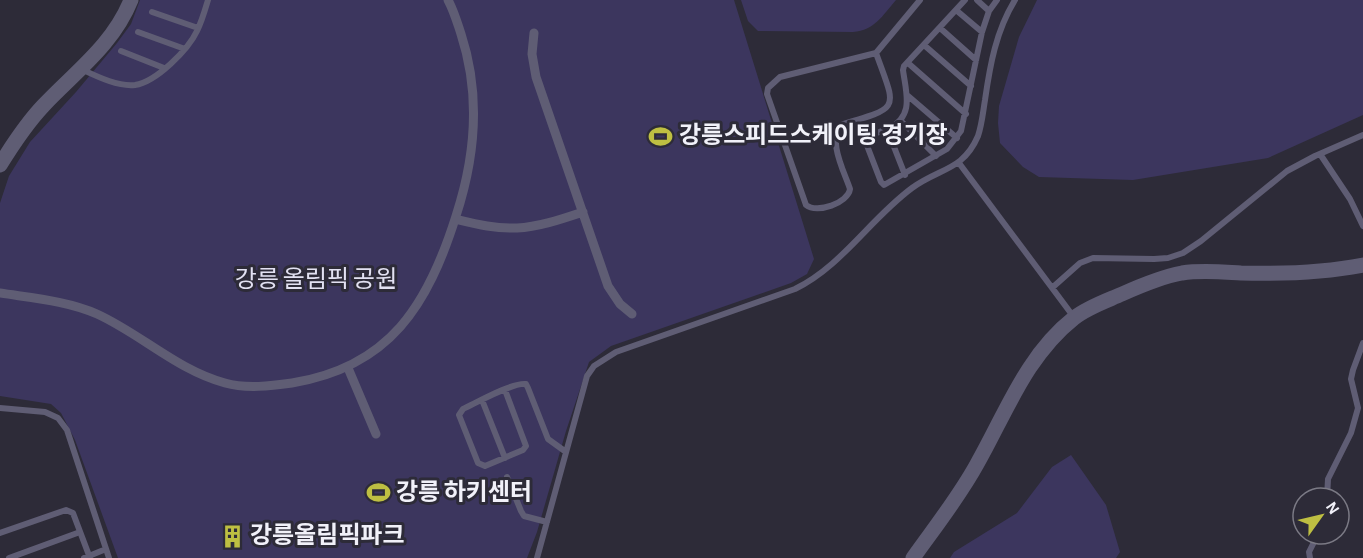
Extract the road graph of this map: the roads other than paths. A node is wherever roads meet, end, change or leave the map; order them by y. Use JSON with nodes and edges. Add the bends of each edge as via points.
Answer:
{"nodes":[{"id":1,"x":130,"y":0,"type":"edge"},
{"id":2,"x":208,"y":0,"type":"edge"},
{"id":3,"x":448,"y":0,"type":"edge"},
{"id":4,"x":920,"y":0,"type":"edge"},
{"id":5,"x":965,"y":0,"type":"edge"},
{"id":6,"x":978,"y":0,"type":"edge"},
{"id":7,"x":997,"y":0,"type":"edge"},
{"id":8,"x":1015,"y":0,"type":"edge"},
{"id":9,"x":956,"y":10,"type":"junction"},
{"id":10,"x":989,"y":11,"type":"junction"},
{"id":11,"x":152,"y":12,"type":"dead end"},
{"id":12,"x":198,"y":28,"type":"junction"},
{"id":13,"x":940,"y":28,"type":"junction"},
{"id":14,"x":138,"y":32,"type":"dead end"},
{"id":15,"x":982,"y":32,"type":"junction"},
{"id":16,"x":534,"y":33,"type":"dead end"},
{"id":17,"x":924,"y":45,"type":"junction"},
{"id":18,"x":185,"y":49,"type":"junction"},
{"id":19,"x":121,"y":51,"type":"dead end"},
{"id":20,"x":876,"y":53,"type":"junction"},
{"id":21,"x":976,"y":60,"type":"junction"},
{"id":22,"x":908,"y":63,"type":"junction"},
{"id":23,"x":164,"y":68,"type":"junction"},
{"id":24,"x":81,"y":69,"type":"junction"},
{"id":25,"x":971,"y":86,"type":"junction"},
{"id":26,"x":907,"y":95,"type":"junction"},
{"id":27,"x":966,"y":114,"type":"junction"},
{"id":28,"x":900,"y":120,"type":"junction"},
{"id":29,"x":887,"y":129,"type":"junction"},
{"id":30,"x":1363,"y":135,"type":"edge"},
{"id":31,"x":957,"y":138,"type":"junction"},
{"id":32,"x":1320,"y":154,"type":"junction"},
{"id":33,"x":936,"y":156,"type":"junction"},
{"id":34,"x":959,"y":163,"type":"junction"},
{"id":35,"x":0,"y":165,"type":"edge"},
{"id":36,"x":905,"y":175,"type":"junction"},
{"id":37,"x":583,"y":212,"type":"junction"},
{"id":38,"x":455,"y":219,"type":"junction"},
{"id":39,"x":1363,"y":226,"type":"edge"},
{"id":40,"x":1363,"y":264,"type":"edge"},
{"id":41,"x":1053,"y":287,"type":"junction"},
{"id":42,"x":0,"y":293,"type":"edge"},
{"id":43,"x":632,"y":314,"type":"dead end"},
{"id":44,"x":1074,"y":318,"type":"junction"},
{"id":45,"x":1363,"y":343,"type":"edge"},
{"id":46,"x":348,"y":368,"type":"junction"},
{"id":47,"x":505,"y":390,"type":"junction"},
{"id":48,"x":483,"y":400,"type":"junction"},
{"id":49,"x":0,"y":408,"type":"edge"},
{"id":50,"x":376,"y":434,"type":"dead end"},
{"id":51,"x":566,"y":452,"type":"junction"},
{"id":52,"x":505,"y":458,"type":"junction"},
{"id":53,"x":507,"y":477,"type":"dead end"},
{"id":54,"x":1328,"y":486,"type":"edge"},
{"id":55,"x":547,"y":522,"type":"junction"},
{"id":56,"x":80,"y":532,"type":"junction"},
{"id":57,"x":0,"y":533,"type":"edge"},
{"id":58,"x":106,"y":549,"type":"junction"},
{"id":59,"x":88,"y":557,"type":"edge"},
{"id":60,"x":9,"y":558,"type":"edge"},
{"id":61,"x":109,"y":558,"type":"edge"},
{"id":62,"x":537,"y":558,"type":"edge"},
{"id":63,"x":913,"y":558,"type":"edge"}],
"edges":[{"from":1,"to":24,"type":"street","via":[[110,38]]},
{"from":2,"to":12,"type":"lane"},
{"from":3,"to":38,"type":"street","via":[[468,54],[475,126],[470,167]]},
{"from":4,"to":20,"type":"lane"},
{"from":5,"to":9,"type":"lane"},
{"from":6,"to":10,"type":"lane"},
{"from":7,"to":10,"type":"lane"},
{"from":8,"to":34,"type":"lane","via":[[994,48],[982,123],[969,152]]},
{"from":9,"to":13,"type":"lane"},
{"from":9,"to":15,"type":"lane"},
{"from":10,"to":15,"type":"lane"},
{"from":11,"to":12,"type":"lane"},
{"from":12,"to":18,"type":"lane"},
{"from":13,"to":17,"type":"lane"},
{"from":13,"to":21,"type":"lane"},
{"from":14,"to":18,"type":"lane"},
{"from":15,"to":21,"type":"lane"},
{"from":16,"to":37,"type":"street","via":[[536,77]]},
{"from":17,"to":22,"type":"lane"},
{"from":17,"to":25,"type":"lane"},
{"from":18,"to":23,"type":"lane"},
{"from":19,"to":23,"type":"lane"},
{"from":20,"to":20,"type":"lane","via":[[780,77],[768,88],[806,205],[811,209],[849,195],[834,141],[838,128],[878,114],[890,105],[891,96]]},
{"from":21,"to":25,"type":"lane"},
{"from":22,"to":26,"type":"lane","via":[[903,70]]},
{"from":22,"to":27,"type":"lane"},
{"from":23,"to":24,"type":"lane","via":[[132,86]]},
{"from":24,"to":35,"type":"street","via":[[23,129]]},
{"from":25,"to":27,"type":"lane"},
{"from":26,"to":28,"type":"lane","via":[[906,111]]},
{"from":26,"to":31,"type":"lane"},
{"from":27,"to":31,"type":"lane"},
{"from":28,"to":29,"type":"lane"},
{"from":28,"to":33,"type":"lane"},
{"from":29,"to":36,"type":"lane"},
{"from":29,"to":36,"type":"lane","via":[[866,138],[881,182],[884,185]]},
{"from":30,"to":32,"type":"lane"},
{"from":31,"to":33,"type":"lane"},
{"from":32,"to":39,"type":"lane"},
{"from":32,"to":41,"type":"lane","via":[[1287,171],[1183,253],[1154,259],[1094,258],[1080,263]]},
{"from":33,"to":36,"type":"lane"},
{"from":34,"to":41,"type":"lane"},
{"from":34,"to":51,"type":"lane","via":[[899,199],[832,265],[795,290],[603,359],[587,376]]},
{"from":37,"to":38,"type":"street","via":[[517,228]]},
{"from":37,"to":43,"type":"street","via":[[608,285]]},
{"from":38,"to":46,"type":"street","via":[[412,314],[375,352]]},
{"from":40,"to":44,"type":"street","via":[[1300,273],[1185,273],[1148,283],[1092,306]]},
{"from":41,"to":44,"type":"lane"},
{"from":42,"to":46,"type":"street","via":[[96,313],[200,374],[243,387],[316,379]]},
{"from":44,"to":63,"type":"street","via":[[1033,362],[965,485]]},
{"from":45,"to":54,"type":"lane","via":[[1351,379],[1358,408]]},
{"from":46,"to":50,"type":"street"},
{"from":47,"to":48,"type":"lane"},
{"from":47,"to":51,"type":"lane","via":[[525,384],[548,439]]},
{"from":47,"to":52,"type":"lane","via":[[526,446]]},
{"from":48,"to":52,"type":"lane"},
{"from":48,"to":52,"type":"lane","via":[[459,415],[478,463],[485,466]]},
{"from":49,"to":58,"type":"lane","via":[[45,412],[58,418],[73,442]]},
{"from":51,"to":55,"type":"lane"},
{"from":53,"to":55,"type":"lane","via":[[524,516]]},
{"from":55,"to":62,"type":"lane"},
{"from":56,"to":57,"type":"lane","via":[[73,513],[66,510]]},
{"from":56,"to":59,"type":"lane"},
{"from":56,"to":60,"type":"lane"},
{"from":58,"to":59,"type":"lane"},
{"from":58,"to":61,"type":"lane"}]}
